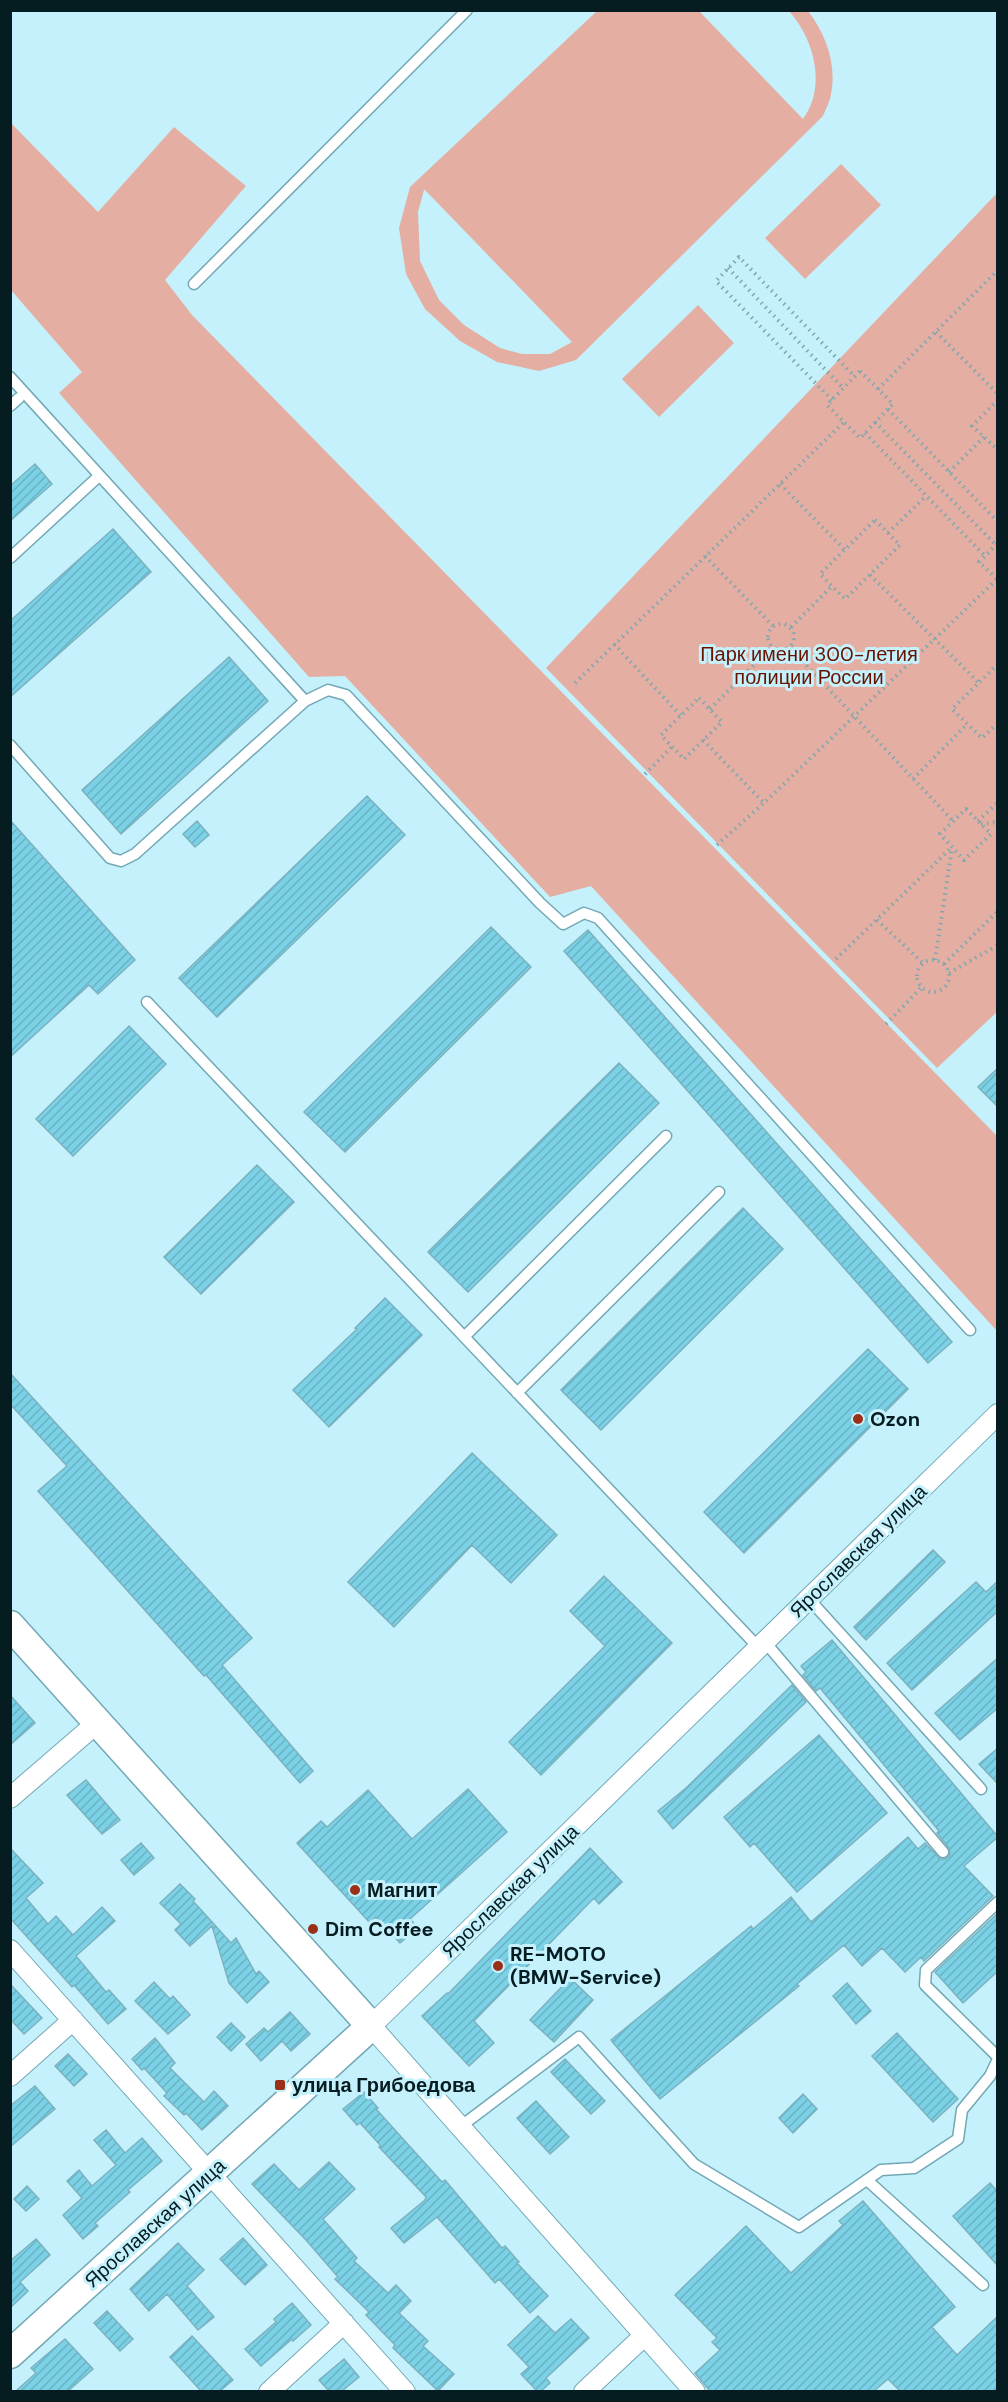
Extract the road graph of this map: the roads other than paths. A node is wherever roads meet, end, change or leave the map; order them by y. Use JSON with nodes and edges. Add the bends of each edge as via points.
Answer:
{"nodes":[{"id":1,"x":466,"y":10,"type":"edge"},
{"id":2,"x":194,"y":284,"type":"dead end"},
{"id":3,"x":10,"y":377,"type":"edge"},
{"id":4,"x":19,"y":399,"type":"dead end"},
{"id":5,"x":10,"y":406,"type":"edge"},
{"id":6,"x":99,"y":476,"type":"junction"},
{"id":7,"x":10,"y":558,"type":"edge"},
{"id":8,"x":305,"y":701,"type":"junction"},
{"id":9,"x":10,"y":745,"type":"edge"},
{"id":10,"x":147,"y":1002,"type":"dead end"},
{"id":11,"x":666,"y":1136,"type":"dead end"},
{"id":12,"x":719,"y":1192,"type":"dead end"},
{"id":13,"x":970,"y":1330,"type":"dead end"},
{"id":14,"x":464,"y":1337,"type":"junction"},
{"id":15,"x":517,"y":1393,"type":"junction"},
{"id":16,"x":998,"y":1414,"type":"edge"},
{"id":17,"x":809,"y":1599,"type":"junction"},
{"id":18,"x":10,"y":1625,"type":"edge"},
{"id":19,"x":762,"y":1645,"type":"junction"},
{"id":20,"x":98,"y":1722,"type":"junction"},
{"id":21,"x":981,"y":1789,"type":"dead end"},
{"id":22,"x":10,"y":1798,"type":"edge"},
{"id":23,"x":943,"y":1852,"type":"dead end"},
{"id":24,"x":998,"y":1902,"type":"edge"},
{"id":25,"x":10,"y":1950,"type":"edge"},
{"id":26,"x":73,"y":2020,"type":"junction"},
{"id":27,"x":371,"y":2026,"type":"junction"},
{"id":28,"x":998,"y":2058,"type":"edge"},
{"id":29,"x":10,"y":2076,"type":"edge"},
{"id":30,"x":460,"y":2127,"type":"junction"},
{"id":31,"x":210,"y":2173,"type":"junction"},
{"id":32,"x":867,"y":2180,"type":"junction"},
{"id":33,"x":983,"y":2286,"type":"dead end"},
{"id":34,"x":344,"y":2323,"type":"junction"},
{"id":35,"x":644,"y":2336,"type":"junction"},
{"id":36,"x":10,"y":2354,"type":"edge"},
{"id":37,"x":269,"y":2391,"type":"edge"},
{"id":38,"x":405,"y":2391,"type":"edge"},
{"id":39,"x":584,"y":2391,"type":"edge"},
{"id":40,"x":694,"y":2391,"type":"edge"}],
"edges":[{"from":1,"to":2,"type":"lane"},
{"from":3,"to":6,"type":"lane"},
{"from":4,"to":5,"type":"lane"},
{"from":6,"to":7,"type":"lane"},
{"from":6,"to":8,"type":"lane"},
{"from":8,"to":9,"type":"lane","via":[[135,854],[121,861],[110,858]]},
{"from":8,"to":13,"type":"lane","via":[[328,690],[346,695],[563,924],[584,913],[598,918]]},
{"from":10,"to":14,"type":"lane"},
{"from":11,"to":14,"type":"lane"},
{"from":12,"to":15,"type":"lane"},
{"from":14,"to":15,"type":"lane"},
{"from":15,"to":19,"type":"lane"},
{"from":16,"to":17,"type":"street","name":"Ярославская улица"},
{"from":17,"to":19,"type":"street","name":"Ярославская улица"},
{"from":17,"to":21,"type":"lane"},
{"from":18,"to":20,"type":"street"},
{"from":19,"to":23,"type":"lane"},
{"from":19,"to":27,"type":"street","name":"Ярославская улица"},
{"from":20,"to":22,"type":"street"},
{"from":20,"to":27,"type":"street"},
{"from":24,"to":28,"type":"lane","via":[[926,1970],[925,1985]]},
{"from":25,"to":26,"type":"street"},
{"from":26,"to":29,"type":"street"},
{"from":26,"to":31,"type":"street"},
{"from":27,"to":30,"type":"street"},
{"from":27,"to":31,"type":"street","name":"Ярославская улица"},
{"from":28,"to":32,"type":"lane","via":[[990,2076],[962,2110],[958,2139],[914,2168],[881,2170]]},
{"from":30,"to":32,"type":"lane","via":[[579,2037],[694,2164],[799,2227]]},
{"from":30,"to":35,"type":"street"},
{"from":31,"to":34,"type":"street"},
{"from":31,"to":36,"type":"street","name":"Ярославская улица"},
{"from":32,"to":33,"type":"lane"},
{"from":34,"to":37,"type":"street"},
{"from":34,"to":38,"type":"street"},
{"from":35,"to":39,"type":"street"},
{"from":35,"to":40,"type":"street"}]}
